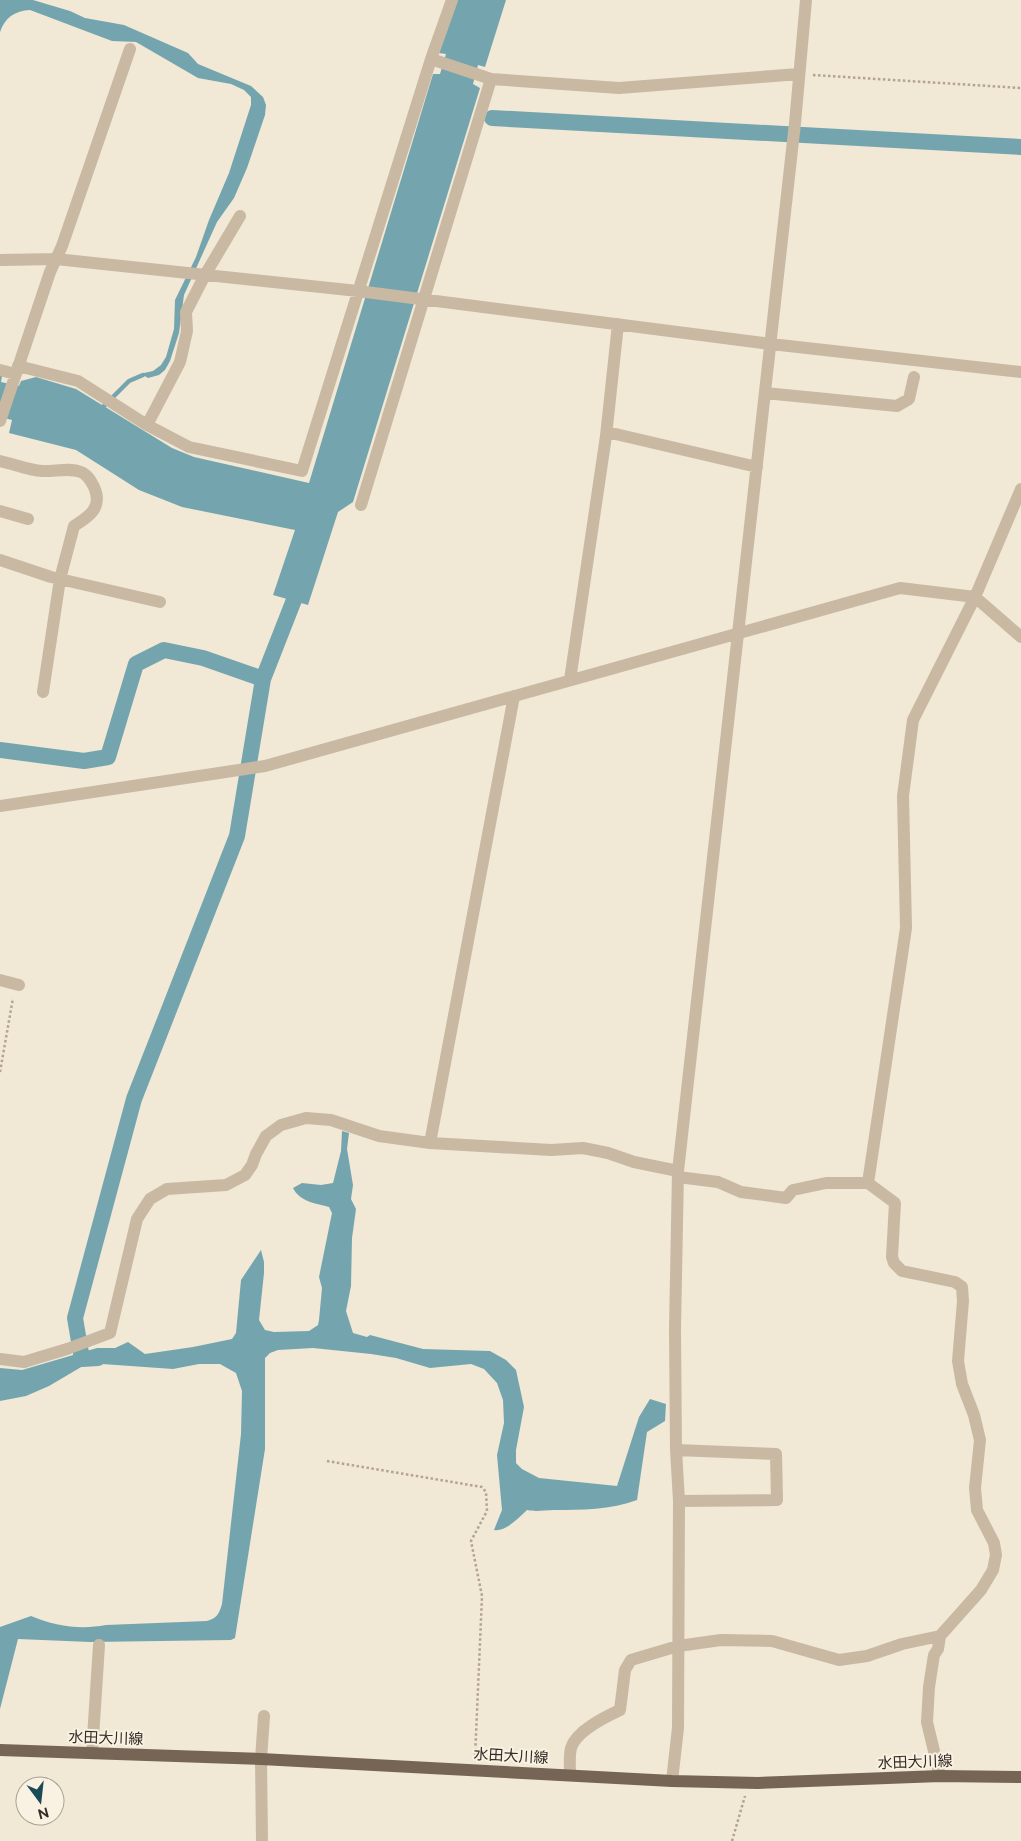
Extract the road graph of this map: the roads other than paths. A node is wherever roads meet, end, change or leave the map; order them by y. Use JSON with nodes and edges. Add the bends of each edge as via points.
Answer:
{"nodes":[{"id":1,"x":452,"y":0,"type":"edge"},
{"id":2,"x":806,"y":0,"type":"edge"},
{"id":3,"x":130,"y":50,"type":"dead end"},
{"id":4,"x":437,"y":61,"type":"junction"},
{"id":5,"x":799,"y":74,"type":"junction"},
{"id":6,"x":492,"y":79,"type":"junction"},
{"id":7,"x":240,"y":216,"type":"dead end"},
{"id":8,"x":56,"y":259,"type":"junction"},
{"id":9,"x":0,"y":260,"type":"edge"},
{"id":10,"x":205,"y":275,"type":"junction"},
{"id":11,"x":358,"y":291,"type":"junction"},
{"id":12,"x":417,"y":298,"type":"junction"},
{"id":13,"x":618,"y":324,"type":"junction"},
{"id":14,"x":771,"y":344,"type":"junction"},
{"id":15,"x":0,"y":370,"type":"edge"},
{"id":16,"x":1021,"y":372,"type":"edge"},
{"id":17,"x":16,"y":374,"type":"junction"},
{"id":18,"x":914,"y":377,"type":"dead end"},
{"id":19,"x":765,"y":393,"type":"junction"},
{"id":20,"x":0,"y":421,"type":"edge"},
{"id":21,"x":147,"y":425,"type":"junction"},
{"id":22,"x":606,"y":432,"type":"junction"},
{"id":23,"x":0,"y":461,"type":"edge"},
{"id":24,"x":757,"y":467,"type":"junction"},
{"id":25,"x":1021,"y":489,"type":"edge"},
{"id":26,"x":361,"y":505,"type":"dead end"},
{"id":27,"x":0,"y":512,"type":"edge"},
{"id":28,"x":28,"y":519,"type":"dead end"},
{"id":29,"x":0,"y":560,"type":"edge"},
{"id":30,"x":60,"y":579,"type":"junction"},
{"id":31,"x":975,"y":598,"type":"junction"},
{"id":32,"x":160,"y":602,"type":"dead end"},
{"id":33,"x":738,"y":633,"type":"junction"},
{"id":34,"x":1021,"y":637,"type":"edge"},
{"id":35,"x":570,"y":680,"type":"junction"},
{"id":36,"x":43,"y":692,"type":"dead end"},
{"id":37,"x":514,"y":696,"type":"junction"},
{"id":38,"x":0,"y":806,"type":"edge"},
{"id":39,"x":0,"y":980,"type":"edge"},
{"id":40,"x":17,"y":985,"type":"road end"},
{"id":41,"x":430,"y":1143,"type":"junction"},
{"id":42,"x":678,"y":1174,"type":"junction"},
{"id":43,"x":868,"y":1183,"type":"junction"},
{"id":44,"x":0,"y":1359,"type":"edge"},
{"id":45,"x":676,"y":1450,"type":"junction"},
{"id":46,"x":679,"y":1501,"type":"junction"},
{"id":47,"x":940,"y":1636,"type":"junction"},
{"id":48,"x":99,"y":1645,"type":"dead end"},
{"id":49,"x":678,"y":1646,"type":"junction"},
{"id":50,"x":264,"y":1716,"type":"dead end"},
{"id":51,"x":0,"y":1750,"type":"edge"},
{"id":52,"x":92,"y":1754,"type":"junction"},
{"id":53,"x":261,"y":1759,"type":"junction"},
{"id":54,"x":570,"y":1775,"type":"junction"},
{"id":55,"x":940,"y":1776,"type":"junction"},
{"id":56,"x":1021,"y":1777,"type":"edge"},
{"id":57,"x":672,"y":1780,"type":"junction"},
{"id":58,"x":262,"y":1841,"type":"edge"}],
"edges":[{"from":1,"to":4,"type":"street"},
{"from":2,"to":5,"type":"street"},
{"from":3,"to":8,"type":"street"},
{"from":4,"to":6,"type":"street"},
{"from":4,"to":11,"type":"street"},
{"from":5,"to":6,"type":"street","via":[[619,88]]},
{"from":5,"to":14,"type":"street"},
{"from":6,"to":12,"type":"street"},
{"from":7,"to":10,"type":"street"},
{"from":8,"to":9,"type":"street"},
{"from":8,"to":10,"type":"street"},
{"from":8,"to":17,"type":"street"},
{"from":10,"to":11,"type":"street"},
{"from":10,"to":21,"type":"street","via":[[186,312],[187,331],[180,362]]},
{"from":11,"to":12,"type":"street"},
{"from":11,"to":21,"type":"street","via":[[302,471],[189,448]]},
{"from":12,"to":13,"type":"street"},
{"from":12,"to":26,"type":"street"},
{"from":13,"to":14,"type":"street"},
{"from":13,"to":22,"type":"street"},
{"from":14,"to":16,"type":"street"},
{"from":14,"to":19,"type":"street"},
{"from":15,"to":17,"type":"street"},
{"from":17,"to":20,"type":"street"},
{"from":17,"to":21,"type":"street","via":[[78,381]]},
{"from":18,"to":19,"type":"street","via":[[909,399],[897,406]]},
{"from":19,"to":24,"type":"street"},
{"from":22,"to":24,"type":"street"},
{"from":22,"to":35,"type":"street"},
{"from":23,"to":30,"type":"street","via":[[42,471],[81,472],[91,480],[98,503],[89,517],[74,526]]},
{"from":24,"to":33,"type":"street"},
{"from":25,"to":31,"type":"street"},
{"from":27,"to":28,"type":"street"},
{"from":29,"to":30,"type":"street"},
{"from":30,"to":32,"type":"street"},
{"from":30,"to":36,"type":"street"},
{"from":31,"to":33,"type":"street","via":[[900,588]]},
{"from":31,"to":34,"type":"street"},
{"from":31,"to":43,"type":"street","via":[[913,720],[903,796],[906,928]]},
{"from":33,"to":35,"type":"street"},
{"from":33,"to":42,"type":"street"},
{"from":35,"to":37,"type":"street"},
{"from":37,"to":38,"type":"street","via":[[238,772]]},
{"from":37,"to":41,"type":"street"},
{"from":39,"to":40,"type":"street"},
{"from":41,"to":42,"type":"street","via":[[550,1150],[583,1148]]},
{"from":41,"to":44,"type":"street","via":[[379,1136],[331,1120],[306,1118],[281,1125],[266,1136],[245,1175],[226,1185],[167,1189],[150,1199],[137,1219],[110,1334],[24,1362]]},
{"from":42,"to":43,"type":"street","via":[[718,1182],[741,1192],[786,1198],[793,1190],[826,1183]]},
{"from":42,"to":45,"type":"street"},
{"from":43,"to":47,"type":"street","via":[[895,1203],[892,1257],[898,1267],[902,1271],[955,1282],[962,1287],[958,1360],[962,1384],[980,1440],[975,1488],[977,1510],[994,1543],[996,1554],[993,1570],[981,1590]]},
{"from":45,"to":46,"type":"street"},
{"from":45,"to":46,"type":"street","via":[[776,1454],[776,1500]]},
{"from":46,"to":49,"type":"street"},
{"from":47,"to":49,"type":"street","via":[[867,1656],[839,1660],[772,1641],[721,1640]]},
{"from":47,"to":55,"type":"street","via":[[929,1686],[927,1722]]},
{"from":48,"to":52,"type":"street"},
{"from":49,"to":54,"type":"street","via":[[631,1660],[625,1670],[620,1710],[593,1724],[574,1741]]},
{"from":49,"to":57,"type":"street","via":[[678,1728]]},
{"from":50,"to":53,"type":"street"},
{"from":51,"to":52,"type":"main road","name":"水田大川線"},
{"from":52,"to":53,"type":"main road","name":"水田大川線"},
{"from":53,"to":54,"type":"main road","name":"水田大川線"},
{"from":53,"to":58,"type":"street"},
{"from":54,"to":57,"type":"main road","name":"水田大川線"},
{"from":55,"to":56,"type":"main road","name":"水田大川線"},
{"from":55,"to":57,"type":"main road","name":"水田大川線","via":[[758,1783]]}]}
